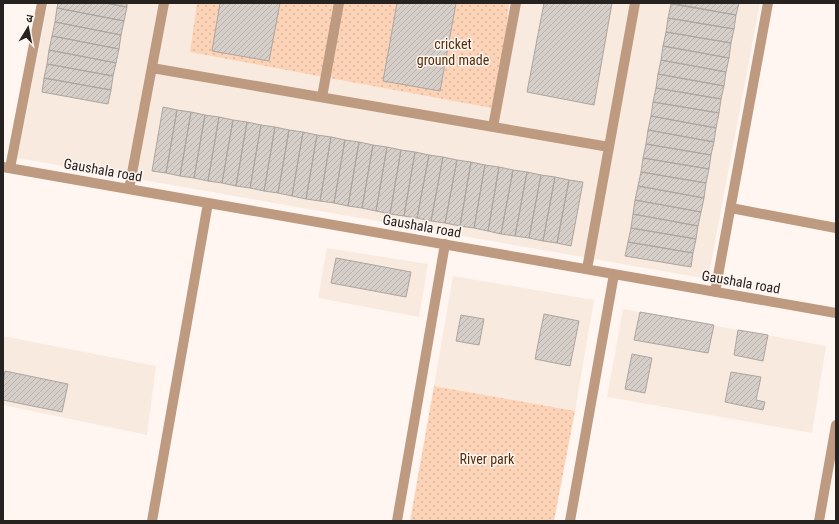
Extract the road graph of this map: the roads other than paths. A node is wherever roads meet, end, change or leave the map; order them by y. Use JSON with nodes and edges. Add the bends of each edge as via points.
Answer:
{"nodes":[{"id":1,"x":42,"y":3,"type":"edge"},
{"id":2,"x":164,"y":3,"type":"edge"},
{"id":3,"x":339,"y":3,"type":"edge"},
{"id":4,"x":516,"y":3,"type":"edge"},
{"id":5,"x":635,"y":3,"type":"edge"},
{"id":6,"x":768,"y":3,"type":"edge"},
{"id":7,"x":152,"y":68,"type":"junction"},
{"id":8,"x":322,"y":97,"type":"junction"},
{"id":9,"x":493,"y":127,"type":"junction"},
{"id":10,"x":609,"y":147,"type":"junction"},
{"id":11,"x":7,"y":168,"type":"edge"},
{"id":12,"x":129,"y":189,"type":"junction"},
{"id":13,"x":208,"y":203,"type":"junction"},
{"id":14,"x":731,"y":208,"type":"junction"},
{"id":15,"x":836,"y":228,"type":"edge"},
{"id":16,"x":445,"y":244,"type":"junction"},
{"id":17,"x":587,"y":269,"type":"junction"},
{"id":18,"x":614,"y":274,"type":"junction"},
{"id":19,"x":715,"y":292,"type":"junction"},
{"id":20,"x":836,"y":313,"type":"edge"},
{"id":21,"x":836,"y":425,"type":"edge"},
{"id":22,"x":152,"y":521,"type":"edge"},
{"id":23,"x":397,"y":521,"type":"edge"},
{"id":24,"x":570,"y":521,"type":"edge"},
{"id":25,"x":819,"y":521,"type":"edge"}],
"edges":[{"from":1,"to":11,"type":"street"},
{"from":2,"to":7,"type":"street"},
{"from":3,"to":8,"type":"street"},
{"from":4,"to":9,"type":"street"},
{"from":5,"to":10,"type":"street"},
{"from":6,"to":14,"type":"street"},
{"from":7,"to":8,"type":"street"},
{"from":7,"to":12,"type":"street"},
{"from":8,"to":9,"type":"street"},
{"from":9,"to":10,"type":"street"},
{"from":10,"to":17,"type":"street"},
{"from":11,"to":12,"type":"street","name":"Gaushala road"},
{"from":12,"to":13,"type":"street","name":"Gaushala road"},
{"from":13,"to":16,"type":"street","name":"Gaushala road"},
{"from":13,"to":22,"type":"street"},
{"from":14,"to":15,"type":"street"},
{"from":14,"to":19,"type":"street"},
{"from":16,"to":17,"type":"street","name":"Gaushala road"},
{"from":16,"to":23,"type":"street"},
{"from":17,"to":18,"type":"street","name":"Gaushala road"},
{"from":18,"to":19,"type":"street","name":"Gaushala road"},
{"from":18,"to":24,"type":"street"},
{"from":19,"to":20,"type":"street","name":"Gaushala road"},
{"from":21,"to":25,"type":"street"}]}
